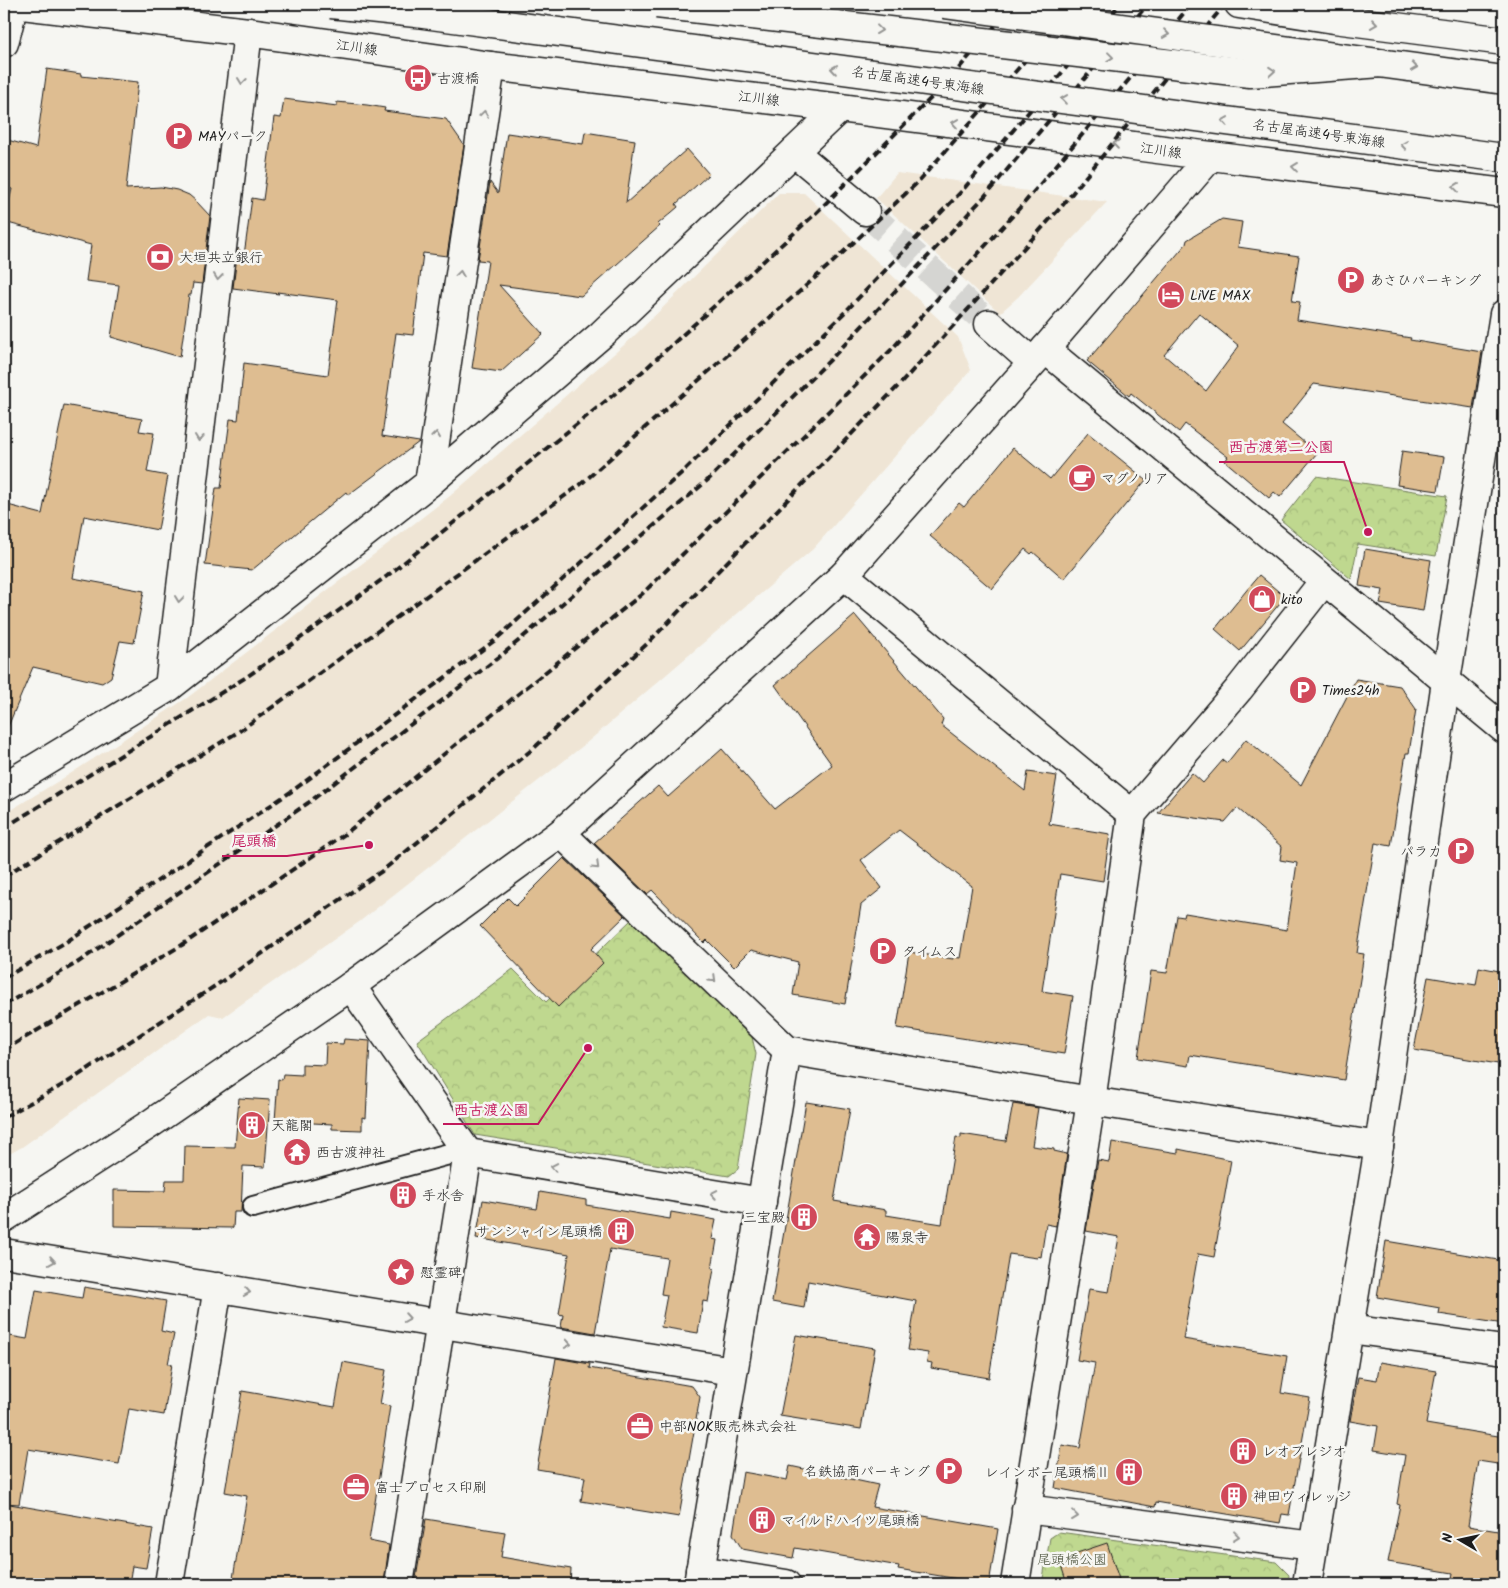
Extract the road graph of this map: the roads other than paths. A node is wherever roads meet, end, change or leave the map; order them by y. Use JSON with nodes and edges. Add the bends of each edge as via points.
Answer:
{"nodes":[{"id":1,"x":14,"y":4,"type":"edge"},
{"id":2,"x":331,"y":4,"type":"edge"},
{"id":3,"x":657,"y":4,"type":"edge"},
{"id":4,"x":944,"y":4,"type":"edge"},
{"id":5,"x":1239,"y":4,"type":"edge"},
{"id":6,"x":1340,"y":11,"type":"edge"},
{"id":7,"x":248,"y":32,"type":"junction"},
{"id":8,"x":1504,"y":41,"type":"edge"},
{"id":9,"x":4,"y":43,"type":"edge"},
{"id":10,"x":1381,"y":63,"type":"junction"},
{"id":11,"x":491,"y":66,"type":"junction"},
{"id":12,"x":1504,"y":80,"type":"edge"},
{"id":13,"x":840,"y":108,"type":"junction"},
{"id":14,"x":794,"y":152,"type":"junction"},
{"id":15,"x":1211,"y":156,"type":"junction"},
{"id":16,"x":1504,"y":158,"type":"edge"},
{"id":17,"x":1504,"y":193,"type":"edge"},
{"id":18,"x":865,"y":211,"type":"tunnel mouth"},
{"id":19,"x":1504,"y":314,"type":"edge"},
{"id":20,"x":990,"y":324,"type":"tunnel mouth"},
{"id":21,"x":1038,"y":355,"type":"junction"},
{"id":22,"x":429,"y":483,"type":"junction"},
{"id":23,"x":844,"y":575,"type":"junction"},
{"id":24,"x":1324,"y":581,"type":"junction"},
{"id":25,"x":1446,"y":681,"type":"junction"},
{"id":26,"x":169,"y":687,"type":"junction"},
{"id":27,"x":1504,"y":729,"type":"edge"},
{"id":28,"x":4,"y":787,"type":"edge"},
{"id":29,"x":1132,"y":814,"type":"junction"},
{"id":30,"x":561,"y":833,"type":"junction"},
{"id":31,"x":351,"y":986,"type":"junction"},
{"id":32,"x":787,"y":1050,"type":"junction"},
{"id":33,"x":1090,"y":1101,"type":"junction"},
{"id":34,"x":1379,"y":1146,"type":"junction"},
{"id":35,"x":468,"y":1153,"type":"junction"},
{"id":36,"x":762,"y":1202,"type":"junction"},
{"id":37,"x":253,"y":1207,"type":"dead end"},
{"id":38,"x":4,"y":1218,"type":"edge"},
{"id":39,"x":4,"y":1253,"type":"edge"},
{"id":40,"x":218,"y":1287,"type":"junction"},
{"id":41,"x":441,"y":1323,"type":"junction"},
{"id":42,"x":1349,"y":1330,"type":"junction"},
{"id":43,"x":1504,"y":1350,"type":"edge"},
{"id":44,"x":734,"y":1370,"type":"junction"},
{"id":45,"x":1026,"y":1510,"type":"junction"},
{"id":46,"x":1313,"y":1546,"type":"junction"},
{"id":47,"x":699,"y":1577,"type":"edge"},
{"id":48,"x":169,"y":1584,"type":"edge"},
{"id":49,"x":399,"y":1584,"type":"edge"},
{"id":50,"x":786,"y":1584,"type":"edge"},
{"id":51,"x":1015,"y":1584,"type":"edge"},
{"id":52,"x":1307,"y":1584,"type":"edge"}],
"edges":[{"from":1,"to":7,"type":"main road","name":"江川線"},
{"from":1,"to":9,"type":"main road"},
{"from":16,"to":2,"type":"main road","name":"名古屋高速4号東海線","one_way":true,"bridge":true},
{"from":3,"to":10,"type":"main road","one_way":true,"bridge":true,"via":[[1250,73]]},
{"from":4,"to":10,"type":"main road","one_way":true,"bridge":true},
{"from":5,"to":6,"type":"main road"},
{"from":6,"to":8,"type":"main road","one_way":true},
{"from":7,"to":11,"type":"main road","name":"江川線"},
{"from":7,"to":26,"type":"main road","one_way":true},
{"from":10,"to":12,"type":"main road","one_way":true,"bridge":true},
{"from":11,"to":13,"type":"main road","name":"江川線"},
{"from":22,"to":11,"type":"main road","one_way":true},
{"from":13,"to":14,"type":"main road"},
{"from":15,"to":13,"type":"main road","name":"江川線","one_way":true},
{"from":14,"to":18,"type":"main road"},
{"from":14,"to":22,"type":"main road","via":[[602,334]]},
{"from":17,"to":15,"type":"main road","name":"江川線","one_way":true},
{"from":15,"to":21,"type":"main road"},
{"from":19,"to":25,"type":"main road"},
{"from":20,"to":21,"type":"main road"},
{"from":21,"to":23,"type":"main road"},
{"from":21,"to":24,"type":"main road"},
{"from":22,"to":26,"type":"main road"},
{"from":23,"to":29,"type":"main road"},
{"from":23,"to":30,"type":"main road"},
{"from":24,"to":25,"type":"main road"},
{"from":24,"to":29,"type":"main road","via":[[1239,690]]},
{"from":25,"to":27,"type":"main road"},
{"from":25,"to":34,"type":"main road"},
{"from":26,"to":28,"type":"main road"},
{"from":29,"to":33,"type":"main road"},
{"from":30,"to":31,"type":"main road"},
{"from":30,"to":32,"type":"main road","one_way":true},
{"from":31,"to":35,"type":"main road"},
{"from":31,"to":38,"type":"main road","via":[[150,1124]]},
{"from":32,"to":33,"type":"main road"},
{"from":32,"to":36,"type":"main road"},
{"from":33,"to":34,"type":"main road"},
{"from":33,"to":45,"type":"main road"},
{"from":34,"to":42,"type":"main road"},
{"from":36,"to":35,"type":"main road","one_way":true},
{"from":35,"to":37,"type":"lane","via":[[449,1154]]},
{"from":35,"to":41,"type":"main road"},
{"from":36,"to":44,"type":"main road"},
{"from":39,"to":40,"type":"main road","one_way":true},
{"from":40,"to":41,"type":"main road","one_way":true},
{"from":40,"to":48,"type":"main road"},
{"from":41,"to":44,"type":"main road","one_way":true},
{"from":41,"to":49,"type":"main road"},
{"from":42,"to":43,"type":"main road"},
{"from":42,"to":46,"type":"main road"},
{"from":44,"to":47,"type":"main road"},
{"from":45,"to":46,"type":"main road","one_way":true},
{"from":45,"to":51,"type":"main road"},
{"from":46,"to":52,"type":"main road"},
{"from":47,"to":50,"type":"main road"}]}
